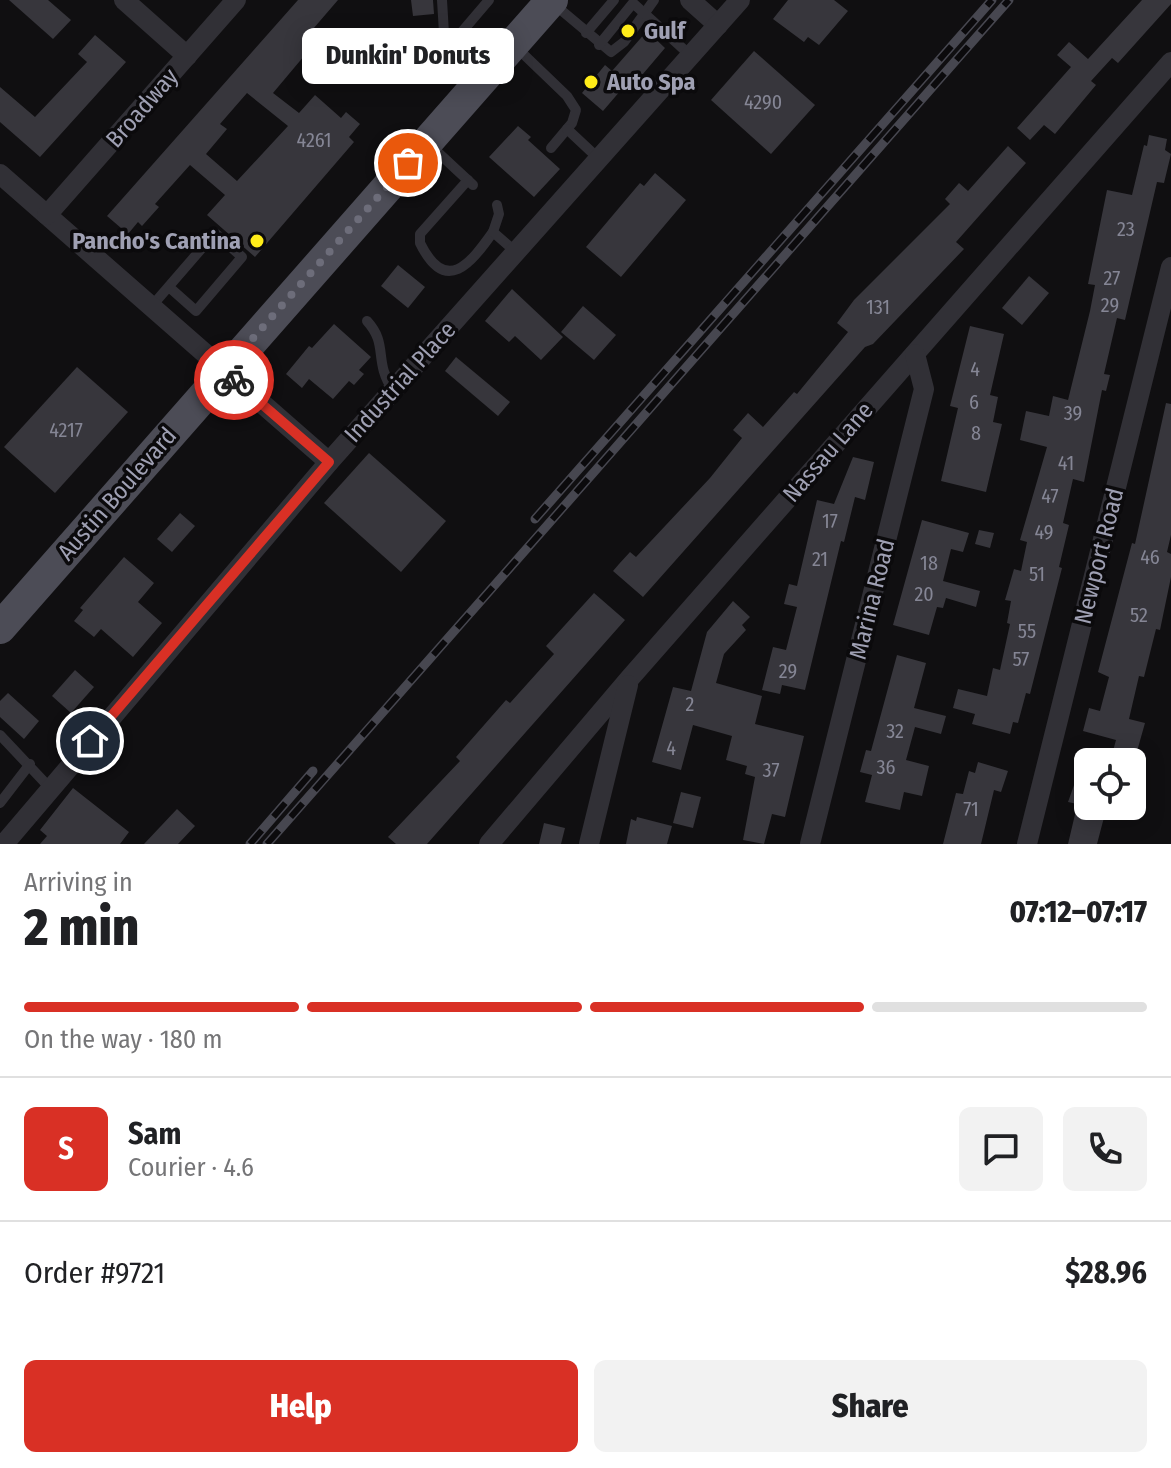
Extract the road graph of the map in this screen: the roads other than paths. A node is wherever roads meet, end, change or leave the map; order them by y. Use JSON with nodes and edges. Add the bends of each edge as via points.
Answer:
{"nodes":[{"id":1,"x":236,"y":0,"type":"edge"},
{"id":2,"x":489,"y":0,"type":"edge"},
{"id":3,"x":614,"y":0,"type":"edge"},
{"id":4,"x":654,"y":0,"type":"edge"},
{"id":5,"x":690,"y":0,"type":"edge"},
{"id":6,"x":740,"y":0,"type":"edge"},
{"id":7,"x":551,"y":1,"type":"edge"},
{"id":8,"x":632,"y":1,"type":"edge"},
{"id":9,"x":128,"y":3,"type":"edge"},
{"id":10,"x":445,"y":3,"type":"edge"},
{"id":11,"x":644,"y":15,"type":"junction"},
{"id":12,"x":718,"y":25,"type":"junction"},
{"id":13,"x":586,"y":33,"type":"junction"},
{"id":14,"x":454,"y":41,"type":"junction"},
{"id":15,"x":513,"y":44,"type":"junction"},
{"id":16,"x":599,"y":45,"type":"junction"},
{"id":17,"x":187,"y":56,"type":"junction"},
{"id":18,"x":691,"y":56,"type":"junction"},
{"id":19,"x":1171,"y":62,"type":"edge"},
{"id":20,"x":488,"y":72,"type":"junction"},
{"id":21,"x":567,"y":129,"type":"junction"},
{"id":22,"x":427,"y":141,"type":"junction"},
{"id":23,"x":551,"y":148,"type":"dead end"},
{"id":24,"x":599,"y":159,"type":"junction"},
{"id":25,"x":0,"y":174,"type":"edge"},
{"id":26,"x":497,"y":205,"type":"dead end"},
{"id":27,"x":47,"y":215,"type":"junction"},
{"id":28,"x":493,"y":232,"type":"junction"},
{"id":29,"x":516,"y":252,"type":"junction"},
{"id":30,"x":1171,"y":267,"type":"edge"},
{"id":31,"x":169,"y":287,"type":"junction"},
{"id":32,"x":151,"y":307,"type":"junction"},
{"id":33,"x":367,"y":321,"type":"dead end"},
{"id":34,"x":915,"y":354,"type":"junction"},
{"id":35,"x":224,"y":371,"type":"junction"},
{"id":36,"x":393,"y":390,"type":"junction"},
{"id":37,"x":329,"y":462,"type":"junction"},
{"id":38,"x":0,"y":628,"type":"edge"},
{"id":39,"x":630,"y":678,"type":"junction"},
{"id":40,"x":0,"y":735,"type":"edge"},
{"id":41,"x":30,"y":764,"type":"junction"},
{"id":42,"x":50,"y":788,"type":"junction"},
{"id":43,"x":0,"y":803,"type":"edge"},
{"id":44,"x":4,"y":844,"type":"edge"},
{"id":45,"x":489,"y":844,"type":"edge"},
{"id":46,"x":589,"y":844,"type":"edge"},
{"id":47,"x":810,"y":844,"type":"edge"},
{"id":48,"x":1027,"y":844,"type":"edge"}],
"edges":[{"from":1,"to":17,"type":"street","name":"Broadway"},
{"from":2,"to":14,"type":"lane"},
{"from":3,"to":13,"type":"lane"},
{"from":4,"to":11,"type":"lane"},
{"from":5,"to":12,"type":"street"},
{"from":6,"to":12,"type":"street","name":"Industrial Place"},
{"from":7,"to":13,"type":"lane"},
{"from":7,"to":15,"type":"main road","name":"Austin Boulevard"},
{"from":8,"to":11,"type":"lane"},
{"from":8,"to":16,"type":"lane"},
{"from":9,"to":17,"type":"street"},
{"from":10,"to":14,"type":"lane","via":[[444,33]]},
{"from":11,"to":16,"type":"lane","via":[[618,49],[611,52]]},
{"from":11,"to":18,"type":"lane"},
{"from":12,"to":18,"type":"street","name":"Industrial Place"},
{"from":13,"to":16,"type":"lane"},
{"from":14,"to":20,"type":"lane"},
{"from":15,"to":20,"type":"main road","name":"Austin Boulevard"},
{"from":15,"to":21,"type":"lane","via":[[576,110]]},
{"from":17,"to":27,"type":"street","name":"Broadway"},
{"from":18,"to":24,"type":"street","name":"Industrial Place"},
{"from":19,"to":34,"type":"street","name":"Nassau Lane"},
{"from":20,"to":22,"type":"main road","name":"Austin Boulevard"},
{"from":21,"to":23,"type":"lane"},
{"from":21,"to":24,"type":"lane"},
{"from":22,"to":28,"type":"lane","via":[[471,183],[420,234],[425,253],[447,272],[459,271]]},
{"from":22,"to":35,"type":"main road","name":"Austin Boulevard"},
{"from":24,"to":29,"type":"street","name":"Industrial Place"},
{"from":25,"to":27,"type":"street"},
{"from":26,"to":28,"type":"lane"},
{"from":27,"to":32,"type":"street"},
{"from":28,"to":29,"type":"lane"},
{"from":29,"to":36,"type":"street","name":"Industrial Place"},
{"from":30,"to":48,"type":"street","name":"Newport Road"},
{"from":31,"to":31,"type":"lane","via":[[215,233],[242,257],[196,311]]},
{"from":31,"to":32,"type":"lane"},
{"from":32,"to":35,"type":"street"},
{"from":33,"to":36,"type":"lane","via":[[380,337],[380,365]]},
{"from":34,"to":39,"type":"street","name":"Nassau Lane"},
{"from":34,"to":47,"type":"street","name":"Marina Road","via":[[924,389]]},
{"from":35,"to":37,"type":"street"},
{"from":35,"to":38,"type":"main road","name":"Austin Boulevard"},
{"from":36,"to":37,"type":"street","name":"Industrial Place"},
{"from":37,"to":42,"type":"street","name":"Industrial Place"},
{"from":39,"to":45,"type":"street","name":"Nassau Lane"},
{"from":39,"to":46,"type":"street"},
{"from":40,"to":41,"type":"lane"},
{"from":41,"to":42,"type":"lane"},
{"from":41,"to":43,"type":"lane"},
{"from":42,"to":44,"type":"street","name":"Industrial Place"}]}
